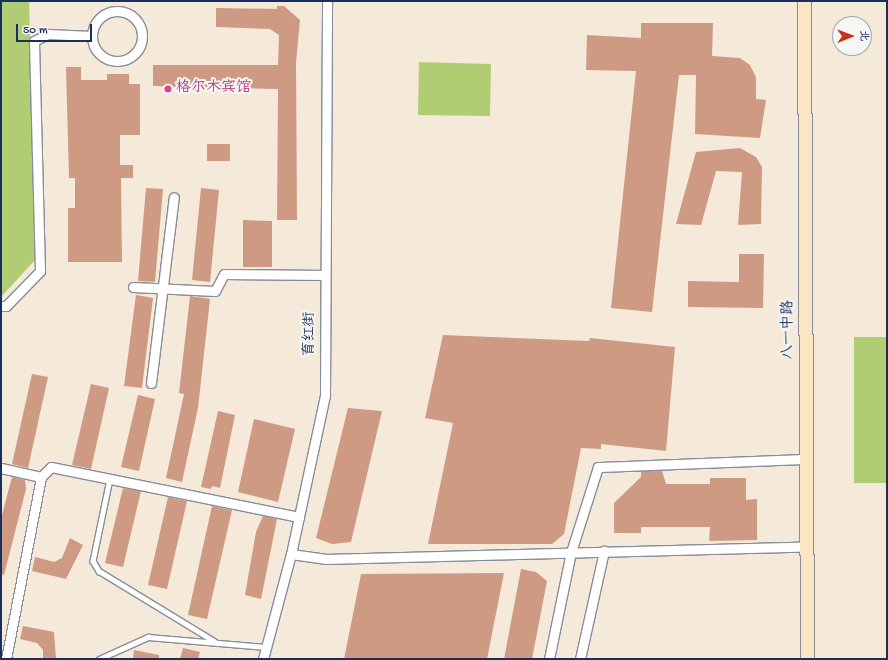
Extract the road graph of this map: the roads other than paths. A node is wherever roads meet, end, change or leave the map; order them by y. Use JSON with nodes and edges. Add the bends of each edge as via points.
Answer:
{"nodes":[{"id":1,"x":116,"y":1,"type":"edge"},
{"id":2,"x":327,"y":1,"type":"edge"},
{"id":3,"x":804,"y":1,"type":"edge"},
{"id":4,"x":116,"y":11,"type":"junction"},
{"id":5,"x":92,"y":36,"type":"junction"},
{"id":6,"x":174,"y":197,"type":"dead end"},
{"id":7,"x":326,"y":275,"type":"junction"},
{"id":8,"x":165,"y":286,"type":"junction"},
{"id":9,"x":133,"y":287,"type":"dead end"},
{"id":10,"x":1,"y":306,"type":"edge"},
{"id":11,"x":151,"y":383,"type":"dead end"},
{"id":12,"x":806,"y":459,"type":"junction"},
{"id":13,"x":1,"y":468,"type":"edge"},
{"id":14,"x":41,"y":476,"type":"junction"},
{"id":15,"x":110,"y":479,"type":"junction"},
{"id":16,"x":299,"y":517,"type":"junction"},
{"id":17,"x":806,"y":546,"type":"junction"},
{"id":18,"x":604,"y":551,"type":"junction"},
{"id":19,"x":571,"y":552,"type":"junction"},
{"id":20,"x":292,"y":554,"type":"junction"},
{"id":21,"x":214,"y":641,"type":"junction"},
{"id":22,"x":266,"y":647,"type":"junction"},
{"id":23,"x":6,"y":659,"type":"edge"},
{"id":24,"x":99,"y":659,"type":"edge"},
{"id":25,"x":263,"y":659,"type":"edge"},
{"id":26,"x":549,"y":659,"type":"edge"},
{"id":27,"x":580,"y":659,"type":"edge"},
{"id":28,"x":807,"y":659,"type":"edge"}],
"edges":[{"from":1,"to":4,"type":"street"},
{"from":2,"to":7,"type":"street","name":"育红街"},
{"from":3,"to":12,"type":"main road","name":"八一中路"},
{"from":4,"to":5,"type":"street","via":[[102,16]]},
{"from":4,"to":5,"type":"street","via":[[131,15],[140,28],[136,52],[121,61],[104,58],[93,45]]},
{"from":5,"to":10,"type":"street","via":[[48,34],[34,41],[40,271],[6,306]]},
{"from":6,"to":8,"type":"street"},
{"from":7,"to":8,"type":"street","via":[[224,274],[215,291]]},
{"from":7,"to":16,"type":"street","name":"育红街","via":[[325,395]]},
{"from":8,"to":9,"type":"street"},
{"from":8,"to":11,"type":"street"},
{"from":12,"to":17,"type":"main road","name":"八一中路"},
{"from":12,"to":19,"type":"street","via":[[598,467]]},
{"from":13,"to":14,"type":"street"},
{"from":14,"to":15,"type":"street","via":[[51,467]]},
{"from":14,"to":23,"type":"street"},
{"from":15,"to":16,"type":"street"},
{"from":15,"to":21,"type":"lane","via":[[93,561],[99,571]]},
{"from":16,"to":20,"type":"street","name":"育红街"},
{"from":17,"to":18,"type":"street"},
{"from":17,"to":28,"type":"main road","name":"八一中路"},
{"from":18,"to":19,"type":"street"},
{"from":18,"to":27,"type":"street"},
{"from":19,"to":20,"type":"street","via":[[325,559]]},
{"from":19,"to":26,"type":"street"},
{"from":20,"to":22,"type":"street","name":"育红街"},
{"from":21,"to":22,"type":"lane"},
{"from":21,"to":24,"type":"lane","via":[[148,638]]},
{"from":22,"to":25,"type":"street","name":"育红街"}]}
